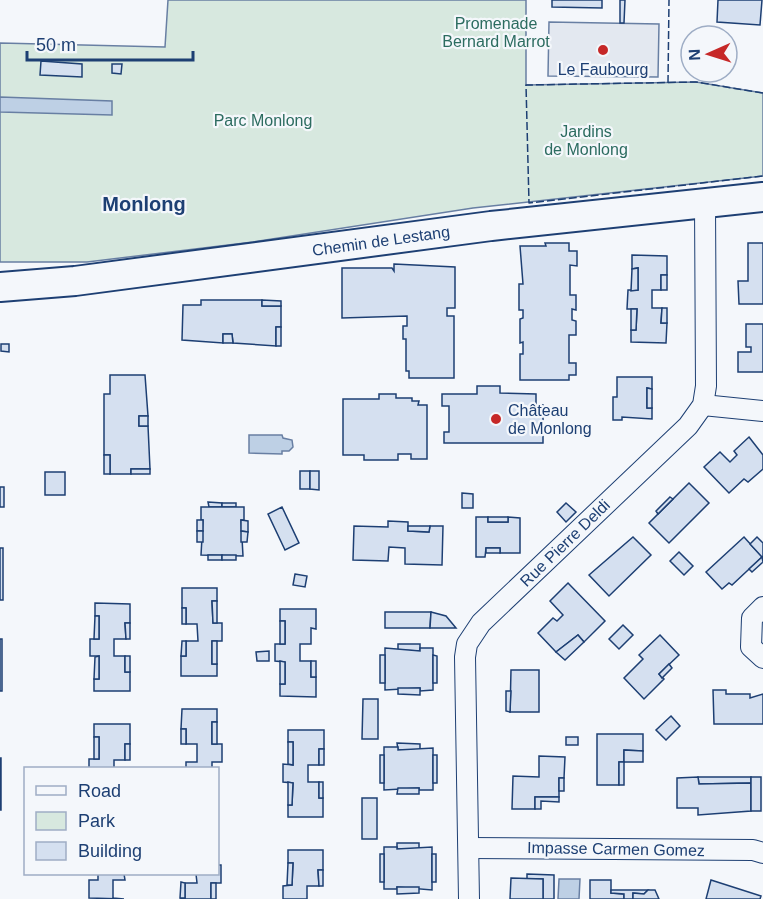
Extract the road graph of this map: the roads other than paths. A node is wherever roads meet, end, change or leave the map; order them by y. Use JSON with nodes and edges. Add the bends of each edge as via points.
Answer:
{"nodes":[{"id":1,"x":763,"y":197,"type":"edge"},
{"id":2,"x":705,"y":204,"type":"junction"},
{"id":3,"x":0,"y":287,"type":"edge"},
{"id":4,"x":703,"y":405,"type":"junction"},
{"id":5,"x":763,"y":411,"type":"edge"},
{"id":6,"x":763,"y":606,"type":"edge"},
{"id":7,"x":763,"y":658,"type":"edge"},
{"id":8,"x":469,"y":848,"type":"junction"},
{"id":9,"x":763,"y":853,"type":"edge"},
{"id":10,"x":469,"y":899,"type":"edge"}],
"edges":[{"from":1,"to":2,"type":"street","name":"Chemin de Lestang"},
{"from":2,"to":3,"type":"street","name":"Chemin de Lestang","via":[[491,226],[75,281]]},
{"from":2,"to":4,"type":"street"},
{"from":4,"to":5,"type":"street"},
{"from":4,"to":8,"type":"street","name":"Rue Pierre Deldi","via":[[688,426],[474,631],[465,657]]},
{"from":6,"to":7,"type":"street","via":[[752,618],[751,646]]},
{"from":8,"to":9,"type":"street","name":"Impasse Carmen Gomez"},
{"from":8,"to":10,"type":"street","name":"Rue Pierre Deldi"}]}
